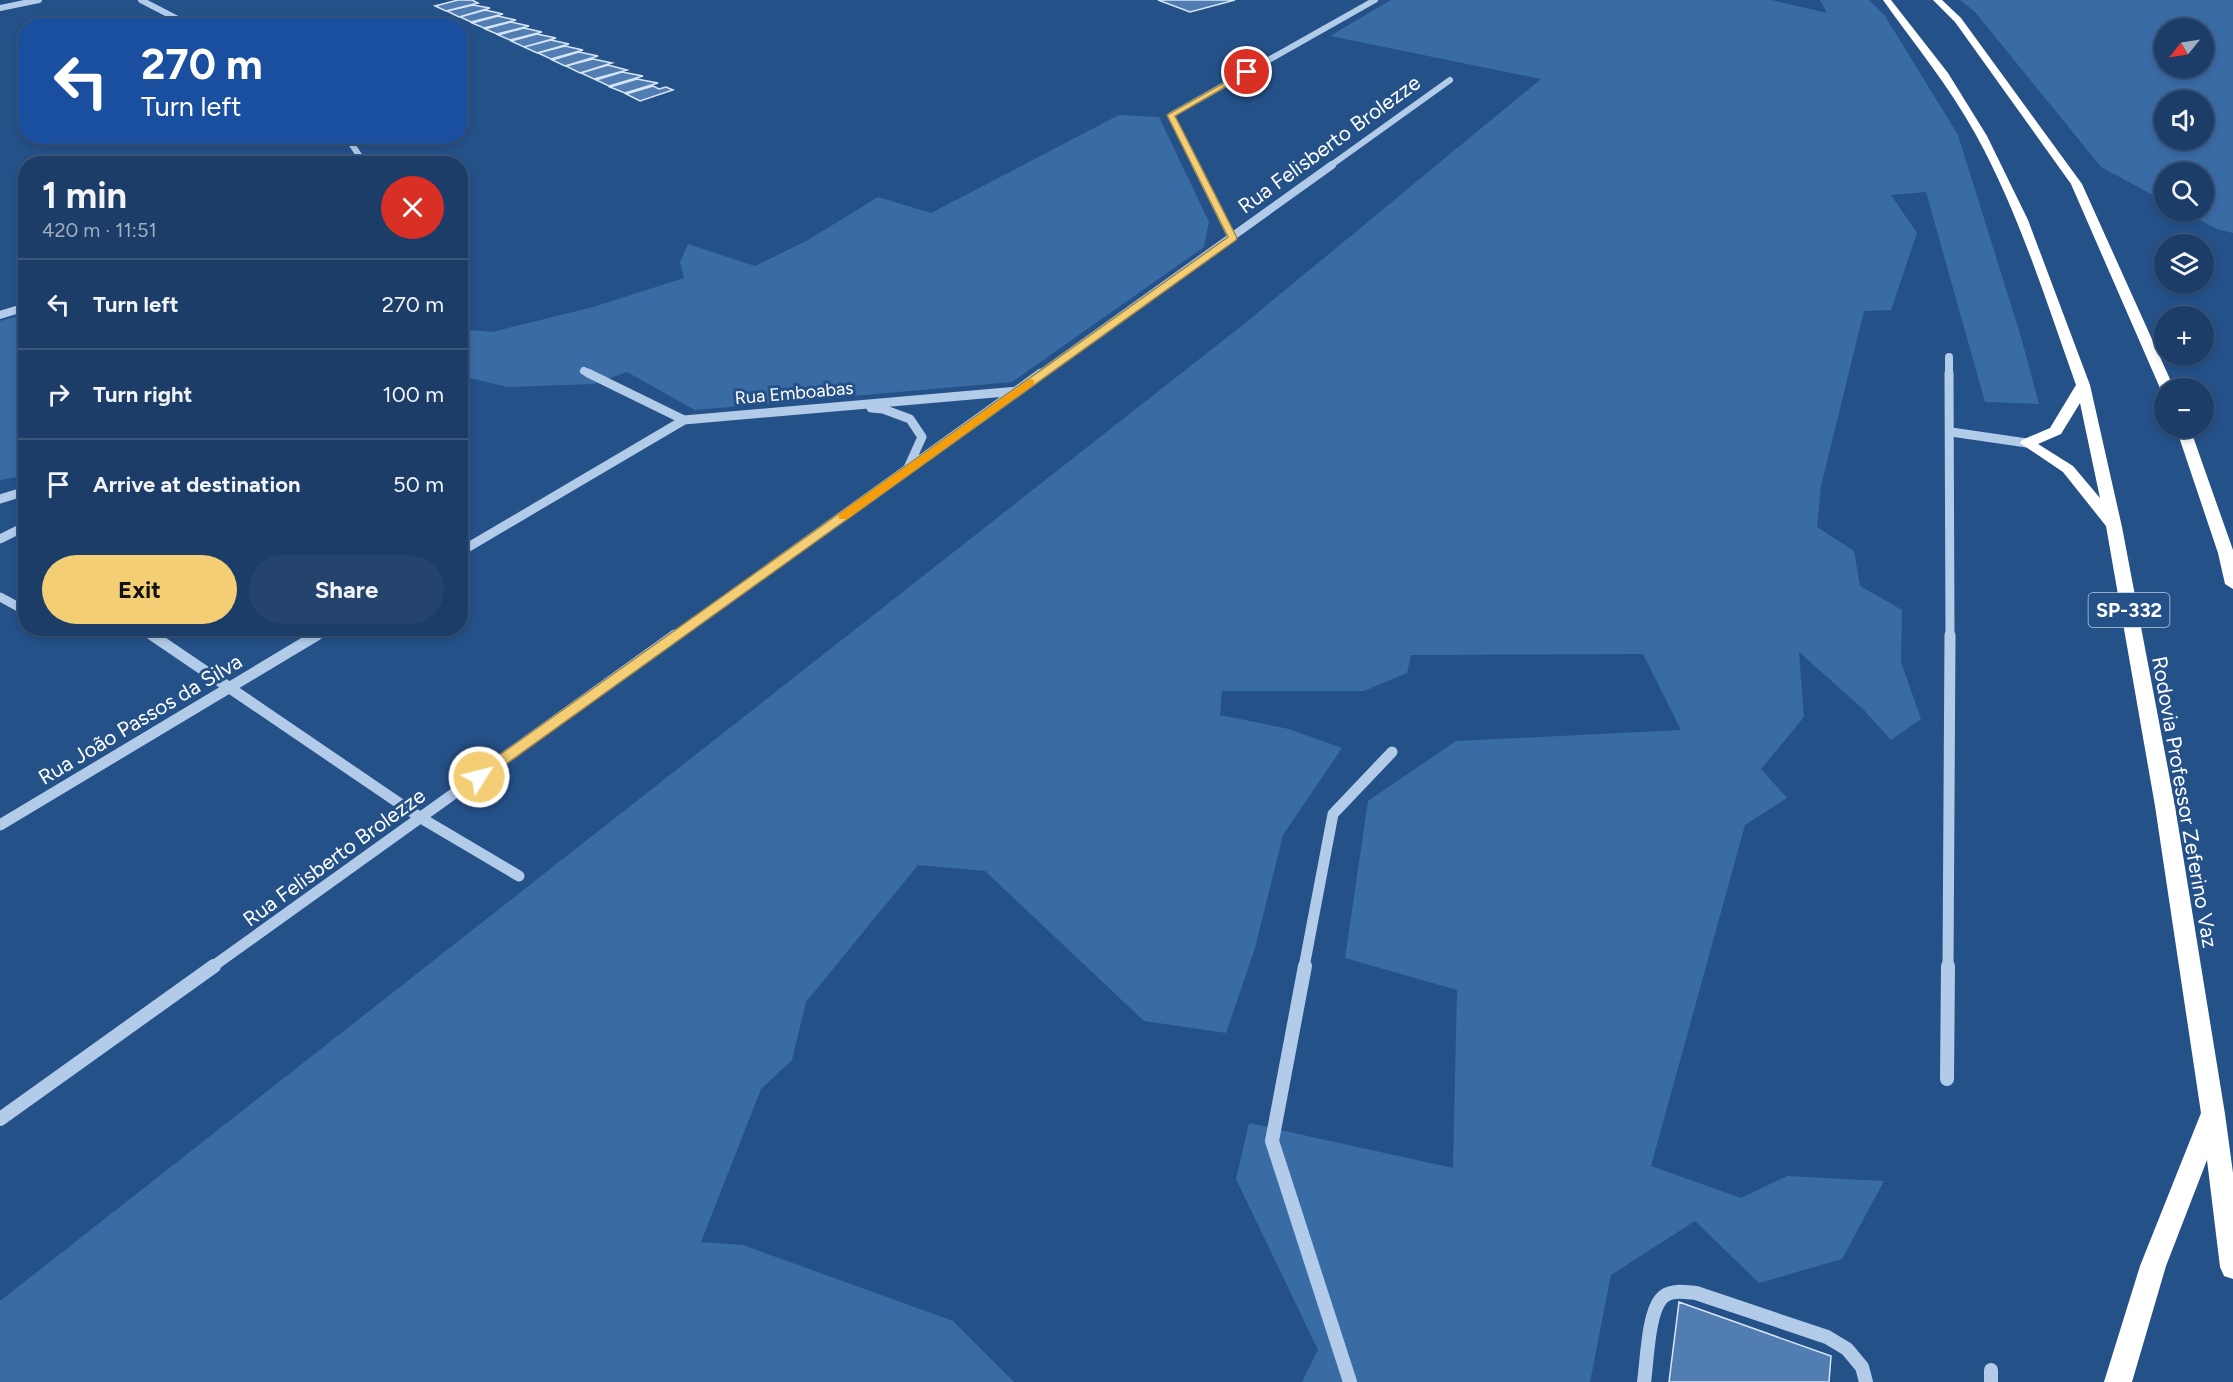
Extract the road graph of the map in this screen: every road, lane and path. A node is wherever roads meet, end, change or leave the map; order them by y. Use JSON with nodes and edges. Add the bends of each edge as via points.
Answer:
{"nodes":[{"id":1,"x":39,"y":0,"type":"edge"},
{"id":2,"x":141,"y":0,"type":"edge"},
{"id":3,"x":1375,"y":0,"type":"edge"},
{"id":4,"x":1887,"y":0,"type":"edge"},
{"id":5,"x":1937,"y":0,"type":"edge"},
{"id":6,"x":0,"y":8,"type":"edge"},
{"id":7,"x":176,"y":18,"type":"edge"},
{"id":8,"x":1450,"y":80,"type":"dead end"},
{"id":9,"x":1232,"y":238,"type":"junction"},
{"id":10,"x":18,"y":309,"type":"edge"},
{"id":11,"x":0,"y":315,"type":"edge"},
{"id":12,"x":1949,"y":357,"type":"dead end"},
{"id":13,"x":584,"y":371,"type":"dead end"},
{"id":14,"x":2163,"y":378,"type":"edge"},
{"id":15,"x":2083,"y":385,"type":"junction"},
{"id":16,"x":1018,"y":391,"type":"junction"},
{"id":17,"x":838,"y":406,"type":"junction"},
{"id":18,"x":684,"y":420,"type":"junction"},
{"id":19,"x":1951,"y":432,"type":"junction"},
{"id":20,"x":2186,"y":438,"type":"edge"},
{"id":21,"x":2027,"y":443,"type":"junction"},
{"id":22,"x":907,"y":470,"type":"junction"},
{"id":23,"x":18,"y":494,"type":"edge"},
{"id":24,"x":0,"y":500,"type":"edge"},
{"id":25,"x":2115,"y":527,"type":"junction"},
{"id":26,"x":18,"y":530,"type":"edge"},
{"id":27,"x":0,"y":539,"type":"edge"},
{"id":28,"x":468,"y":547,"type":"edge"},
{"id":29,"x":2231,"y":568,"type":"edge"},
{"id":30,"x":2233,"y":584,"type":"edge"},
{"id":31,"x":0,"y":597,"type":"edge"},
{"id":32,"x":18,"y":607,"type":"edge"},
{"id":33,"x":152,"y":636,"type":"edge"},
{"id":34,"x":317,"y":636,"type":"edge"},
{"id":35,"x":228,"y":689,"type":"junction"},
{"id":36,"x":1392,"y":752,"type":"dead end"},
{"id":37,"x":421,"y":818,"type":"junction"},
{"id":38,"x":0,"y":825,"type":"edge"},
{"id":39,"x":519,"y":876,"type":"dead end"},
{"id":40,"x":1947,"y":1079,"type":"dead end"},
{"id":41,"x":2213,"y":1114,"type":"junction"},
{"id":42,"x":0,"y":1119,"type":"edge"},
{"id":43,"x":2233,"y":1267,"type":"edge"},
{"id":44,"x":1350,"y":1382,"type":"edge"},
{"id":45,"x":1644,"y":1382,"type":"edge"},
{"id":46,"x":1866,"y":1382,"type":"edge"},
{"id":47,"x":2118,"y":1382,"type":"edge"}],
"edges":[{"from":1,"to":6,"type":"street"},
{"from":2,"to":7,"type":"street"},
{"from":3,"to":9,"type":"street","via":[[1171,115]]},
{"from":4,"to":15,"type":"highway","name":"Rodovia Professor Zeferino Vaz","number":"SP-332","via":[[1945,75],[1982,136],[2022,220]]},
{"from":5,"to":14,"type":"highway","via":[[1958,20],[2076,184]]},
{"from":8,"to":9,"type":"street","name":"Rua Felisberto Brolezze"},
{"from":9,"to":16,"type":"street","name":"Rua Felisberto Brolezze"},
{"from":10,"to":11,"type":"street"},
{"from":12,"to":19,"type":"street"},
{"from":13,"to":18,"type":"street"},
{"from":15,"to":21,"type":"highway","via":[[2056,431]]},
{"from":15,"to":25,"type":"highway","name":"Rodovia Professor Zeferino Vaz","number":"SP-332"},
{"from":16,"to":17,"type":"street","name":"Rua Emboabas"},
{"from":16,"to":22,"type":"street","name":"Rua Felisberto Brolezze"},
{"from":17,"to":18,"type":"street","name":"Rua Emboabas"},
{"from":17,"to":22,"type":"street","via":[[883,409],[910,419],[922,437]]},
{"from":18,"to":28,"type":"street"},
{"from":19,"to":21,"type":"street"},
{"from":19,"to":40,"type":"street"},
{"from":20,"to":29,"type":"highway"},
{"from":21,"to":25,"type":"highway","via":[[2068,469]]},
{"from":22,"to":37,"type":"street","name":"Rua Felisberto Brolezze"},
{"from":23,"to":24,"type":"street"},
{"from":25,"to":41,"type":"highway","name":"Rodovia Professor Zeferino Vaz","number":"SP-332","via":[[2165,806]]},
{"from":26,"to":27,"type":"street"},
{"from":29,"to":30,"type":"highway"},
{"from":31,"to":32,"type":"street"},
{"from":33,"to":35,"type":"street"},
{"from":34,"to":35,"type":"street","name":"Rua João Passos da Silva"},
{"from":35,"to":37,"type":"street"},
{"from":35,"to":38,"type":"street","name":"Rua João Passos da Silva"},
{"from":36,"to":44,"type":"street","via":[[1333,814],[1272,1141]]},
{"from":37,"to":39,"type":"street"},
{"from":37,"to":42,"type":"street","name":"Rua Felisberto Brolezze"},
{"from":41,"to":43,"type":"highway","name":"Rodovia Professor Zeferino Vaz","number":"SP-332"},
{"from":41,"to":47,"type":"highway","via":[[2153,1266]]},
{"from":45,"to":46,"type":"street","via":[[1654,1313],[1661,1298],[1676,1291],[1696,1293],[1827,1337],[1847,1349],[1862,1367]]}]}
